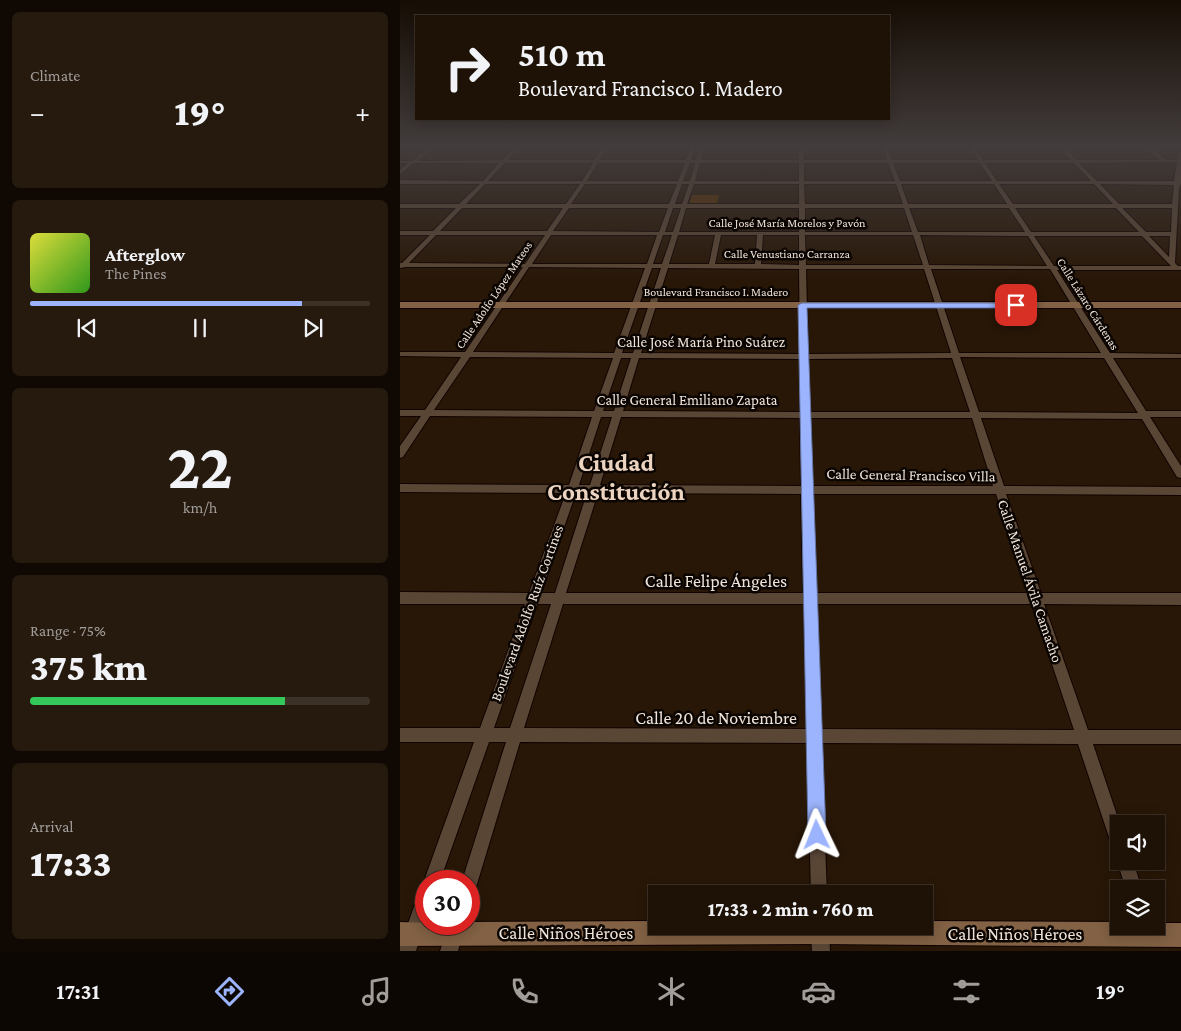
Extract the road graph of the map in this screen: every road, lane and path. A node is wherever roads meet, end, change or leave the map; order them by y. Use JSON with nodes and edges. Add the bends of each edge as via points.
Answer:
{"nodes":[{"id":1,"x":476,"y":191,"type":"edge"},
{"id":2,"x":577,"y":191,"type":"edge"},
{"id":3,"x":677,"y":191,"type":"edge"},
{"id":4,"x":689,"y":191,"type":"edge"},
{"id":5,"x":801,"y":191,"type":"edge"},
{"id":6,"x":900,"y":191,"type":"edge"},
{"id":7,"x":1001,"y":191,"type":"edge"},
{"id":8,"x":1103,"y":191,"type":"edge"},
{"id":9,"x":1178,"y":191,"type":"edge"},
{"id":10,"x":1177,"y":205,"type":"edge"},
{"id":11,"x":400,"y":206,"type":"edge"},
{"id":12,"x":461,"y":206,"type":"junction"},
{"id":13,"x":567,"y":206,"type":"junction"},
{"id":14,"x":672,"y":206,"type":"junction"},
{"id":15,"x":684,"y":206,"type":"junction"},
{"id":16,"x":800,"y":206,"type":"junction"},
{"id":17,"x":906,"y":206,"type":"junction"},
{"id":18,"x":1011,"y":206,"type":"junction"},
{"id":19,"x":1117,"y":206,"type":"junction"},
{"id":20,"x":1178,"y":223,"type":"edge"},
{"id":21,"x":435,"y":232,"type":"junction"},
{"id":22,"x":549,"y":232,"type":"junction"},
{"id":23,"x":400,"y":233,"type":"edge"},
{"id":24,"x":661,"y":233,"type":"junction"},
{"id":25,"x":676,"y":233,"type":"junction"},
{"id":26,"x":718,"y":234,"type":"junction"},
{"id":27,"x":760,"y":234,"type":"junction"},
{"id":28,"x":801,"y":234,"type":"junction"},
{"id":29,"x":916,"y":234,"type":"junction"},
{"id":30,"x":1030,"y":234,"type":"junction"},
{"id":31,"x":1144,"y":234,"type":"junction"},
{"id":32,"x":1173,"y":234,"type":"junction"},
{"id":33,"x":1173,"y":243,"type":"junction"},
{"id":34,"x":1181,"y":245,"type":"edge"},
{"id":35,"x":527,"y":265,"type":"junction"},
{"id":36,"x":650,"y":265,"type":"junction"},
{"id":37,"x":665,"y":265,"type":"junction"},
{"id":38,"x":712,"y":266,"type":"junction"},
{"id":39,"x":758,"y":266,"type":"junction"},
{"id":40,"x":803,"y":266,"type":"junction"},
{"id":41,"x":927,"y":266,"type":"junction"},
{"id":42,"x":1051,"y":266,"type":"junction"},
{"id":43,"x":1176,"y":266,"type":"edge"},
{"id":44,"x":402,"y":267,"type":"edge"},
{"id":45,"x":1181,"y":273,"type":"edge"},
{"id":46,"x":636,"y":304,"type":"junction"},
{"id":47,"x":652,"y":304,"type":"junction"},
{"id":48,"x":400,"y":305,"type":"edge"},
{"id":49,"x":501,"y":305,"type":"junction"},
{"id":50,"x":802,"y":305,"type":"junction"},
{"id":51,"x":939,"y":305,"type":"junction"},
{"id":52,"x":1074,"y":305,"type":"junction"},
{"id":53,"x":1181,"y":305,"type":"edge"},
{"id":54,"x":400,"y":354,"type":"edge"},
{"id":55,"x":467,"y":355,"type":"junction"},
{"id":56,"x":955,"y":355,"type":"junction"},
{"id":57,"x":618,"y":356,"type":"junction"},
{"id":58,"x":636,"y":356,"type":"junction"},
{"id":59,"x":1107,"y":356,"type":"junction"},
{"id":60,"x":1181,"y":356,"type":"edge"},
{"id":61,"x":804,"y":357,"type":"junction"},
{"id":62,"x":400,"y":413,"type":"edge"},
{"id":63,"x":426,"y":413,"type":"junction"},
{"id":64,"x":597,"y":414,"type":"junction"},
{"id":65,"x":617,"y":414,"type":"junction"},
{"id":66,"x":805,"y":414,"type":"junction"},
{"id":67,"x":1143,"y":414,"type":"junction"},
{"id":68,"x":1181,"y":414,"type":"edge"},
{"id":69,"x":975,"y":415,"type":"junction"},
{"id":70,"x":400,"y":454,"type":"edge"},
{"id":71,"x":1181,"y":474,"type":"edge"},
{"id":72,"x":573,"y":487,"type":"junction"},
{"id":73,"x":400,"y":488,"type":"edge"},
{"id":74,"x":595,"y":488,"type":"junction"},
{"id":75,"x":806,"y":489,"type":"junction"},
{"id":76,"x":1000,"y":491,"type":"junction"},
{"id":77,"x":1181,"y":491,"type":"edge"},
{"id":78,"x":559,"y":597,"type":"junction"},
{"id":79,"x":400,"y":598,"type":"edge"},
{"id":80,"x":534,"y":598,"type":"junction"},
{"id":81,"x":810,"y":599,"type":"junction"},
{"id":82,"x":1181,"y":599,"type":"edge"},
{"id":83,"x":1038,"y":600,"type":"junction"},
{"id":84,"x":400,"y":735,"type":"edge"},
{"id":85,"x":514,"y":735,"type":"junction"},
{"id":86,"x":482,"y":737,"type":"junction"},
{"id":87,"x":814,"y":737,"type":"junction"},
{"id":88,"x":1181,"y":737,"type":"edge"},
{"id":89,"x":1083,"y":738,"type":"junction"},
{"id":90,"x":1110,"y":817,"type":"edge"},
{"id":91,"x":436,"y":870,"type":"edge"},
{"id":92,"x":473,"y":870,"type":"edge"},
{"id":93,"x":819,"y":885,"type":"edge"},
{"id":94,"x":415,"y":921,"type":"edge"},
{"id":95,"x":1181,"y":935,"type":"edge"},
{"id":96,"x":453,"y":936,"type":"edge"},
{"id":97,"x":820,"y":936,"type":"edge"},
{"id":98,"x":1150,"y":937,"type":"edge"},
{"id":99,"x":407,"y":939,"type":"edge"}],
"edges":[{"from":1,"to":12,"type":"street"},
{"from":2,"to":13,"type":"street","name":"Calle Adolfo López Mateos"},
{"from":3,"to":14,"type":"street","name":"Boulevard Adolfo Ruíz Cortines"},
{"from":4,"to":15,"type":"street","name":"Boulevard Adolfo Ruíz Cortines"},
{"from":5,"to":16,"type":"street"},
{"from":6,"to":17,"type":"street","name":"Calle Manuel Ávila Camacho"},
{"from":7,"to":18,"type":"street","name":"Calle Lázaro Cárdenas"},
{"from":8,"to":19,"type":"street"},
{"from":9,"to":10,"type":"street"},
{"from":10,"to":19,"type":"street"},
{"from":10,"to":20,"type":"street"},
{"from":11,"to":12,"type":"street"},
{"from":12,"to":13,"type":"street"},
{"from":12,"to":21,"type":"street"},
{"from":13,"to":14,"type":"street"},
{"from":13,"to":22,"type":"street","name":"Calle Adolfo López Mateos"},
{"from":14,"to":15,"type":"street"},
{"from":14,"to":24,"type":"street","name":"Boulevard Adolfo Ruíz Cortines"},
{"from":15,"to":16,"type":"street"},
{"from":15,"to":25,"type":"street","name":"Boulevard Adolfo Ruíz Cortines"},
{"from":16,"to":17,"type":"street"},
{"from":16,"to":28,"type":"street"},
{"from":17,"to":18,"type":"street"},
{"from":17,"to":29,"type":"street","name":"Calle Manuel Ávila Camacho"},
{"from":18,"to":19,"type":"street"},
{"from":18,"to":30,"type":"street","name":"Calle Lázaro Cárdenas"},
{"from":19,"to":31,"type":"street"},
{"from":20,"to":32,"type":"street"},
{"from":21,"to":22,"type":"street","name":"Calle José María Morelos y Pavón"},
{"from":21,"to":23,"type":"street","name":"Calle José María Morelos y Pavón"},
{"from":21,"to":44,"type":"street"},
{"from":22,"to":24,"type":"street","name":"Calle José María Morelos y Pavón"},
{"from":22,"to":35,"type":"street","name":"Calle Adolfo López Mateos"},
{"from":24,"to":25,"type":"street","name":"Calle José María Morelos y Pavón"},
{"from":24,"to":36,"type":"street","name":"Boulevard Adolfo Ruíz Cortines"},
{"from":25,"to":26,"type":"street","name":"Calle José María Morelos y Pavón"},
{"from":25,"to":37,"type":"street","name":"Boulevard Adolfo Ruíz Cortines"},
{"from":26,"to":27,"type":"street","name":"Calle José María Morelos y Pavón"},
{"from":26,"to":38,"type":"street"},
{"from":27,"to":28,"type":"street","name":"Calle José María Morelos y Pavón"},
{"from":27,"to":39,"type":"street"},
{"from":28,"to":29,"type":"street","name":"Calle José María Morelos y Pavón"},
{"from":28,"to":40,"type":"street"},
{"from":29,"to":30,"type":"street","name":"Calle José María Morelos y Pavón"},
{"from":29,"to":41,"type":"street","name":"Calle Manuel Ávila Camacho"},
{"from":30,"to":31,"type":"street","name":"Calle José María Morelos y Pavón"},
{"from":30,"to":42,"type":"street","name":"Calle Lázaro Cárdenas"},
{"from":31,"to":32,"type":"street","name":"Calle José María Morelos y Pavón"},
{"from":31,"to":43,"type":"street"},
{"from":32,"to":33,"type":"street"},
{"from":33,"to":34,"type":"street"},
{"from":33,"to":43,"type":"street"},
{"from":35,"to":36,"type":"street","name":"Calle Venustiano Carranza"},
{"from":35,"to":44,"type":"street","name":"Calle Venustiano Carranza"},
{"from":35,"to":49,"type":"street","name":"Calle Adolfo López Mateos"},
{"from":36,"to":37,"type":"street","name":"Calle Venustiano Carranza"},
{"from":36,"to":46,"type":"street","name":"Boulevard Adolfo Ruíz Cortines"},
{"from":37,"to":38,"type":"street","name":"Calle Venustiano Carranza"},
{"from":37,"to":47,"type":"street","name":"Boulevard Adolfo Ruíz Cortines"},
{"from":38,"to":39,"type":"street","name":"Calle Venustiano Carranza"},
{"from":39,"to":40,"type":"street","name":"Calle Venustiano Carranza"},
{"from":40,"to":41,"type":"street","name":"Calle Venustiano Carranza"},
{"from":40,"to":50,"type":"street"},
{"from":41,"to":42,"type":"street","name":"Calle Venustiano Carranza"},
{"from":41,"to":51,"type":"street","name":"Calle Manuel Ávila Camacho"},
{"from":42,"to":43,"type":"street","name":"Calle Venustiano Carranza"},
{"from":42,"to":52,"type":"street","name":"Calle Lázaro Cárdenas"},
{"from":43,"to":45,"type":"street"},
{"from":46,"to":47,"type":"street","name":"Boulevard Francisco I. Madero"},
{"from":46,"to":49,"type":"street","name":"Boulevard Francisco I. Madero"},
{"from":46,"to":57,"type":"street","name":"Boulevard Adolfo Ruíz Cortines"},
{"from":47,"to":50,"type":"street","name":"Boulevard Francisco I. Madero"},
{"from":47,"to":58,"type":"street","name":"Boulevard Adolfo Ruíz Cortines"},
{"from":48,"to":49,"type":"street","name":"Boulevard Francisco I. Madero"},
{"from":49,"to":55,"type":"street","name":"Calle Adolfo López Mateos"},
{"from":50,"to":51,"type":"street","name":"Boulevard Francisco I. Madero"},
{"from":50,"to":61,"type":"street"},
{"from":51,"to":52,"type":"street","name":"Boulevard Francisco I. Madero"},
{"from":51,"to":56,"type":"street","name":"Calle Manuel Ávila Camacho"},
{"from":52,"to":53,"type":"street","name":"Boulevard Francisco I. Madero"},
{"from":52,"to":59,"type":"street","name":"Calle Lázaro Cárdenas"},
{"from":54,"to":55,"type":"street","name":"Calle José María Pino Suárez"},
{"from":55,"to":57,"type":"street","name":"Calle José María Pino Suárez"},
{"from":55,"to":63,"type":"street","name":"Calle Adolfo López Mateos"},
{"from":56,"to":59,"type":"street","name":"Calle José María Pino Suárez"},
{"from":56,"to":61,"type":"street","name":"Calle José María Pino Suárez"},
{"from":56,"to":69,"type":"street","name":"Calle Manuel Ávila Camacho"},
{"from":57,"to":58,"type":"street","name":"Calle José María Pino Suárez"},
{"from":57,"to":64,"type":"street","name":"Boulevard Adolfo Ruíz Cortines"},
{"from":58,"to":61,"type":"street","name":"Calle José María Pino Suárez"},
{"from":58,"to":65,"type":"street","name":"Boulevard Adolfo Ruíz Cortines"},
{"from":59,"to":60,"type":"street","name":"Calle José María Pino Suárez"},
{"from":59,"to":67,"type":"street","name":"Calle Lázaro Cárdenas"},
{"from":61,"to":66,"type":"street"},
{"from":62,"to":63,"type":"street","name":"Calle General Emiliano Zapata"},
{"from":63,"to":64,"type":"street","name":"Calle General Emiliano Zapata"},
{"from":63,"to":70,"type":"street","name":"Calle Adolfo López Mateos"},
{"from":64,"to":65,"type":"street","name":"Calle General Emiliano Zapata"},
{"from":64,"to":72,"type":"street","name":"Boulevard Adolfo Ruíz Cortines"},
{"from":65,"to":66,"type":"street","name":"Calle General Emiliano Zapata"},
{"from":65,"to":74,"type":"street","name":"Boulevard Adolfo Ruíz Cortines"},
{"from":66,"to":69,"type":"street","name":"Calle General Emiliano Zapata"},
{"from":66,"to":75,"type":"street"},
{"from":67,"to":68,"type":"street","name":"Calle General Emiliano Zapata"},
{"from":67,"to":69,"type":"street","name":"Calle General Emiliano Zapata"},
{"from":67,"to":71,"type":"street","name":"Calle Lázaro Cárdenas"},
{"from":69,"to":76,"type":"street","name":"Calle Manuel Ávila Camacho"},
{"from":72,"to":73,"type":"street","name":"Calle General Francisco Villa"},
{"from":72,"to":74,"type":"street","name":"Calle General Francisco Villa"},
{"from":72,"to":80,"type":"street","name":"Boulevard Adolfo Ruíz Cortines"},
{"from":74,"to":75,"type":"street","name":"Calle General Francisco Villa"},
{"from":74,"to":78,"type":"street","name":"Boulevard Adolfo Ruíz Cortines"},
{"from":75,"to":76,"type":"street","name":"Calle General Francisco Villa"},
{"from":75,"to":81,"type":"street"},
{"from":76,"to":77,"type":"street","name":"Calle General Francisco Villa"},
{"from":76,"to":83,"type":"street","name":"Calle Manuel Ávila Camacho"},
{"from":78,"to":80,"type":"street","name":"Calle Felipe Ángeles"},
{"from":78,"to":81,"type":"street","name":"Calle Felipe Ángeles"},
{"from":78,"to":85,"type":"street","name":"Boulevard Adolfo Ruíz Cortines"},
{"from":79,"to":80,"type":"street","name":"Calle Felipe Ángeles"},
{"from":80,"to":86,"type":"street","name":"Boulevard Adolfo Ruíz Cortines"},
{"from":81,"to":83,"type":"street","name":"Calle Felipe Ángeles"},
{"from":81,"to":87,"type":"street"},
{"from":82,"to":83,"type":"street","name":"Calle Felipe Ángeles"},
{"from":83,"to":89,"type":"street","name":"Calle Manuel Ávila Camacho"},
{"from":84,"to":86,"type":"street","name":"Calle 20 de Noviembre"},
{"from":85,"to":86,"type":"street","name":"Calle 20 de Noviembre"},
{"from":85,"to":87,"type":"street","name":"Calle 20 de Noviembre"},
{"from":85,"to":92,"type":"street","name":"Boulevard Adolfo Ruíz Cortines"},
{"from":86,"to":91,"type":"street","name":"Boulevard Adolfo Ruíz Cortines"},
{"from":87,"to":89,"type":"street","name":"Calle 20 de Noviembre"},
{"from":87,"to":93,"type":"street"},
{"from":88,"to":89,"type":"street","name":"Calle 20 de Noviembre"},
{"from":89,"to":90,"type":"street","name":"Calle Manuel Ávila Camacho"},
{"from":94,"to":99,"type":"street"},
{"from":95,"to":98,"type":"street","name":"Calle Niños Héroes"},
{"from":96,"to":97,"type":"street","name":"Calle Niños Héroes"},
{"from":96,"to":99,"type":"street","name":"Calle Niños Héroes"},
{"from":97,"to":98,"type":"street","name":"Calle Niños Héroes"}]}
